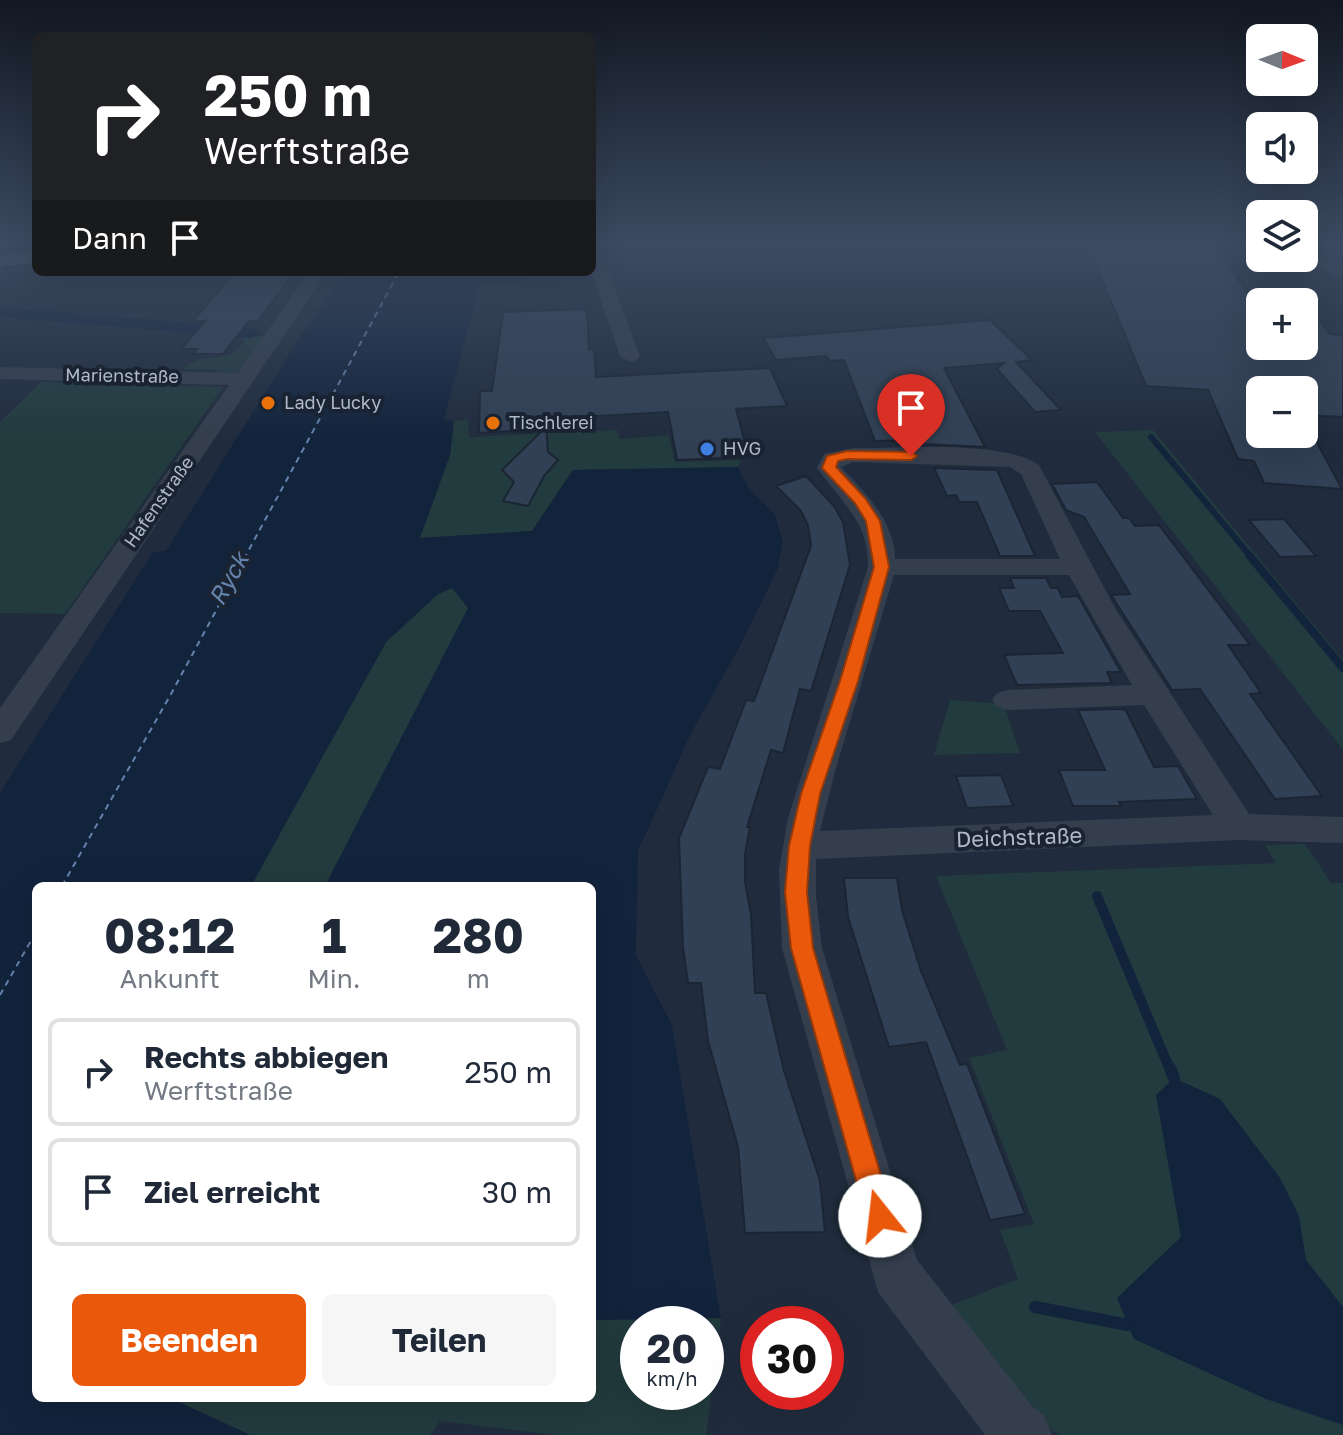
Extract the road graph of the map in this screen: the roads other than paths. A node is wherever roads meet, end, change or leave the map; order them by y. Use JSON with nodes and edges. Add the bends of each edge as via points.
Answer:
{"nodes":[{"id":1,"x":293,"y":308,"type":"edge"},
{"id":2,"x":613,"y":308,"type":"edge"},
{"id":3,"x":630,"y":356,"type":"dead end"},
{"id":4,"x":0,"y":373,"type":"edge"},
{"id":5,"x":245,"y":379,"type":"junction"},
{"id":6,"x":882,"y":567,"type":"junction"},
{"id":7,"x":1078,"y":567,"type":"junction"},
{"id":8,"x":1153,"y":694,"type":"junction"},
{"id":9,"x":1008,"y":700,"type":"dead end"},
{"id":10,"x":0,"y":732,"type":"edge"},
{"id":11,"x":1239,"y":827,"type":"junction"},
{"id":12,"x":1343,"y":830,"type":"edge"},
{"id":13,"x":800,"y":846,"type":"junction"},
{"id":14,"x":1024,"y":1435,"type":"edge"}],
"edges":[{"from":1,"to":5,"type":"street","name":"Hafenstraße"},
{"from":2,"to":3,"type":"street"},
{"from":4,"to":5,"type":"street","name":"Marienstraße"},
{"from":5,"to":10,"type":"street","name":"Hafenstraße"},
{"from":6,"to":7,"type":"street"},
{"from":6,"to":7,"type":"street","via":[[873,521],[829,468],[832,459],[853,455],[1017,461],[1031,470]]},
{"from":6,"to":13,"type":"street","via":[[810,794]]},
{"from":7,"to":8,"type":"street"},
{"from":8,"to":9,"type":"street"},
{"from":8,"to":11,"type":"street"},
{"from":11,"to":12,"type":"street","name":"Deichstraße"},
{"from":11,"to":13,"type":"street","name":"Deichstraße"},
{"from":13,"to":14,"type":"street","via":[[796,892],[802,948],[896,1274]]}]}
